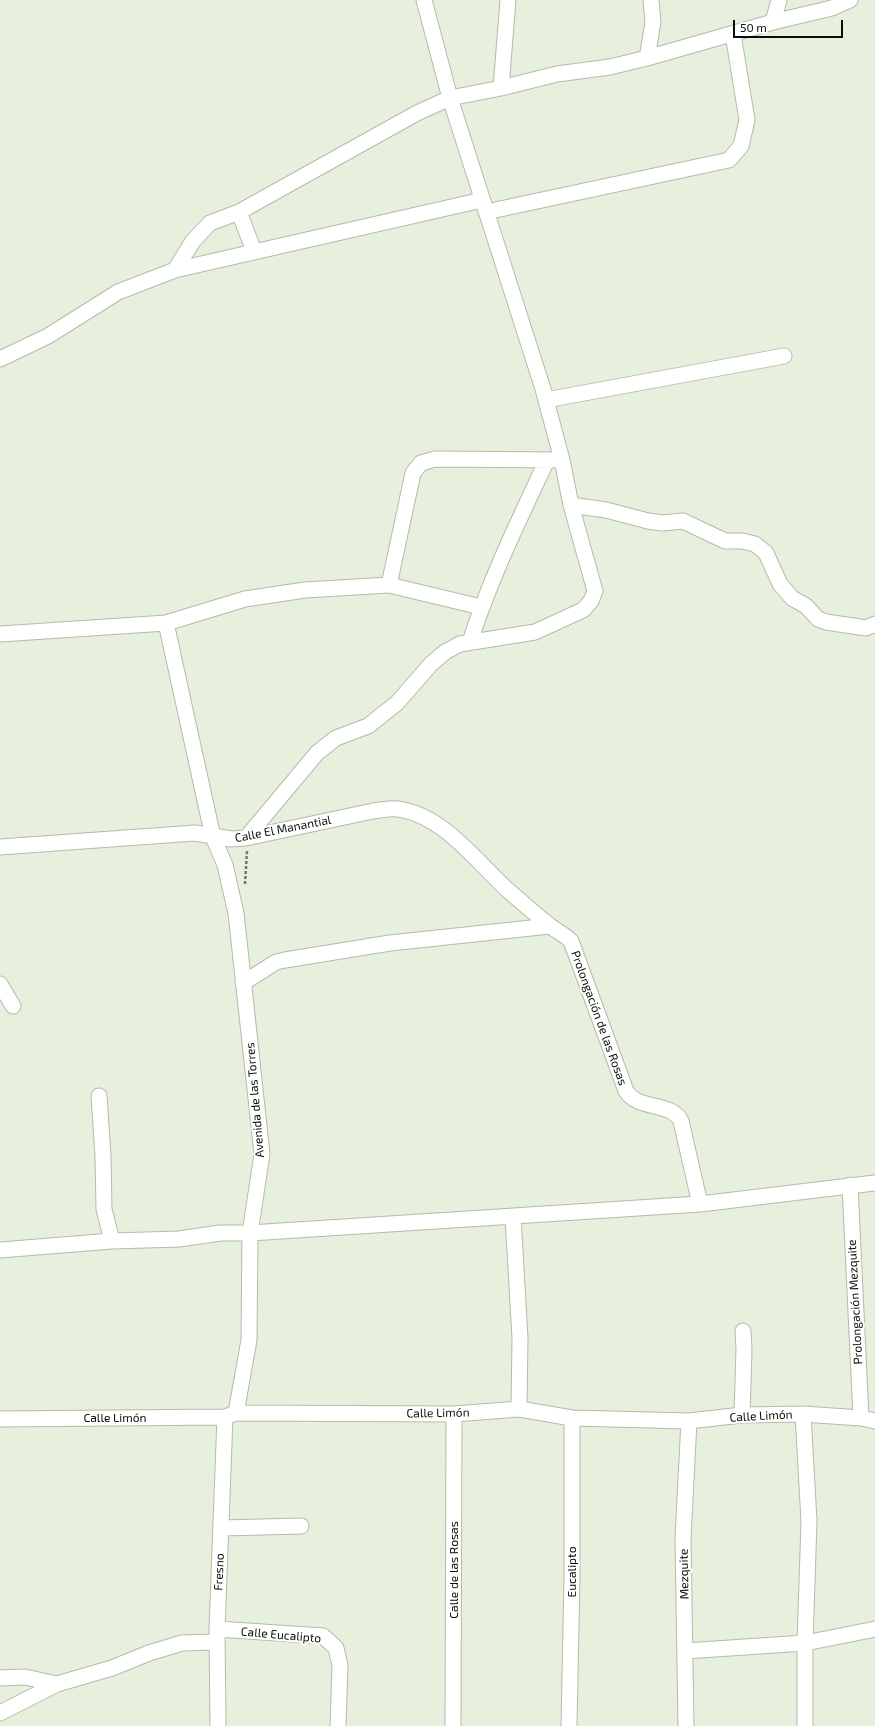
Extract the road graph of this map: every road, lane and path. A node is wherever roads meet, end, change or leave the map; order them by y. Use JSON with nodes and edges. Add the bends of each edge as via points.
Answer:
{"nodes":[{"id":1,"x":424,"y":0,"type":"edge"},
{"id":2,"x":508,"y":0,"type":"edge"},
{"id":3,"x":651,"y":0,"type":"edge"},
{"id":4,"x":779,"y":0,"type":"edge"},
{"id":5,"x":850,"y":0,"type":"edge"},
{"id":6,"x":773,"y":22,"type":"junction"},
{"id":7,"x":734,"y":34,"type":"junction"},
{"id":8,"x":647,"y":58,"type":"junction"},
{"id":9,"x":501,"y":88,"type":"junction"},
{"id":10,"x":450,"y":98,"type":"junction"},
{"id":11,"x":484,"y":206,"type":"junction"},
{"id":12,"x":238,"y":212,"type":"junction"},
{"id":13,"x":254,"y":251,"type":"junction"},
{"id":14,"x":175,"y":270,"type":"junction"},
{"id":15,"x":784,"y":356,"type":"dead end"},
{"id":16,"x":0,"y":359,"type":"edge"},
{"id":17,"x":546,"y":400,"type":"junction"},
{"id":18,"x":554,"y":460,"type":"junction"},
{"id":19,"x":571,"y":506,"type":"junction"},
{"id":20,"x":389,"y":585,"type":"junction"},
{"id":21,"x":481,"y":607,"type":"junction"},
{"id":22,"x":166,"y":623,"type":"junction"},
{"id":23,"x":875,"y":624,"type":"edge"},
{"id":24,"x":0,"y":634,"type":"edge"},
{"id":25,"x":470,"y":642,"type":"junction"},
{"id":26,"x":422,"y":816,"type":"joint"},
{"id":27,"x":213,"y":837,"type":"junction"},
{"id":28,"x":246,"y":838,"type":"junction"},
{"id":29,"x":0,"y":847,"type":"edge"},
{"id":30,"x":550,"y":926,"type":"junction"},
{"id":31,"x":243,"y":983,"type":"junction"},
{"id":32,"x":0,"y":984,"type":"edge"},
{"id":33,"x":13,"y":1006,"type":"dead end"},
{"id":34,"x":99,"y":1096,"type":"dead end"},
{"id":35,"x":875,"y":1183,"type":"edge"},
{"id":36,"x":850,"y":1185,"type":"junction"},
{"id":37,"x":700,"y":1204,"type":"junction"},
{"id":38,"x":513,"y":1216,"type":"junction"},
{"id":39,"x":250,"y":1233,"type":"junction"},
{"id":40,"x":112,"y":1241,"type":"junction"},
{"id":41,"x":0,"y":1250,"type":"edge"},
{"id":42,"x":743,"y":1331,"type":"dead end"},
{"id":43,"x":519,"y":1409,"type":"junction"},
{"id":44,"x":454,"y":1414,"type":"junction"},
{"id":45,"x":803,"y":1414,"type":"junction"},
{"id":46,"x":230,"y":1415,"type":"junction"},
{"id":47,"x":742,"y":1415,"type":"junction"},
{"id":48,"x":572,"y":1418,"type":"junction"},
{"id":49,"x":0,"y":1419,"type":"edge"},
{"id":50,"x":868,"y":1419,"type":"edge"},
{"id":51,"x":689,"y":1421,"type":"junction"},
{"id":52,"x":301,"y":1526,"type":"dead end"},
{"id":53,"x":221,"y":1528,"type":"junction"},
{"id":54,"x":875,"y":1629,"type":"edge"},
{"id":55,"x":217,"y":1636,"type":"junction"},
{"id":56,"x":805,"y":1643,"type":"junction"},
{"id":57,"x":685,"y":1651,"type":"junction"},
{"id":58,"x":0,"y":1678,"type":"edge"},
{"id":59,"x":57,"y":1684,"type":"junction"},
{"id":60,"x":0,"y":1713,"type":"edge"},
{"id":61,"x":805,"y":1720,"type":"edge"},
{"id":62,"x":218,"y":1726,"type":"edge"},
{"id":63,"x":338,"y":1726,"type":"edge"},
{"id":64,"x":453,"y":1726,"type":"edge"},
{"id":65,"x":569,"y":1726,"type":"edge"},
{"id":66,"x":686,"y":1726,"type":"edge"}],
"edges":[{"from":1,"to":10,"type":"street"},
{"from":2,"to":9,"type":"street"},
{"from":3,"to":8,"type":"street","via":[[653,22]]},
{"from":4,"to":6,"type":"street"},
{"from":5,"to":6,"type":"street","via":[[832,8]]},
{"from":6,"to":7,"type":"street"},
{"from":7,"to":8,"type":"street"},
{"from":7,"to":11,"type":"street","via":[[747,120],[741,146],[728,160]]},
{"from":8,"to":9,"type":"street","via":[[610,67],[557,74]]},
{"from":9,"to":10,"type":"street"},
{"from":10,"to":11,"type":"street"},
{"from":10,"to":12,"type":"street","via":[[417,113]]},
{"from":11,"to":13,"type":"street"},
{"from":11,"to":17,"type":"street"},
{"from":12,"to":13,"type":"street"},
{"from":12,"to":14,"type":"street","via":[[210,223],[193,241]]},
{"from":13,"to":14,"type":"street"},
{"from":14,"to":16,"type":"street","via":[[118,292],[48,336]]},
{"from":15,"to":17,"type":"street"},
{"from":17,"to":18,"type":"street"},
{"from":18,"to":19,"type":"street"},
{"from":18,"to":20,"type":"street","via":[[435,459],[421,463],[413,473]]},
{"from":18,"to":21,"type":"street","via":[[510,540]]},
{"from":19,"to":23,"type":"street","via":[[606,510],[662,523],[683,521],[725,541],[755,544],[766,553],[780,584],[792,598],[806,606],[818,619],[866,628]]},
{"from":19,"to":25,"type":"street","via":[[595,591],[591,601],[582,610],[535,632]]},
{"from":20,"to":21,"type":"street"},
{"from":20,"to":22,"type":"street","via":[[305,590],[245,599]]},
{"from":21,"to":25,"type":"street"},
{"from":22,"to":24,"type":"street"},
{"from":22,"to":27,"type":"street","name":"Avenida de las Torres"},
{"from":25,"to":28,"type":"street","via":[[445,652],[396,703],[368,726],[336,738],[317,753]]},
{"from":26,"to":28,"type":"street","name":"Calle El Manantial","via":[[397,809],[373,811]]},
{"from":26,"to":30,"type":"street","name":"Prolongación de las Rosas","via":[[446,831],[502,885]]},
{"from":27,"to":28,"type":"street","name":"Calle El Manantial"},
{"from":27,"to":29,"type":"street","name":"Calle El Manantial","via":[[195,833]]},
{"from":27,"to":31,"type":"street","name":"Avenida de las Torres","via":[[225,866],[236,913]]},
{"from":30,"to":31,"type":"street","via":[[390,943],[286,960],[276,962]]},
{"from":30,"to":37,"type":"street","name":"Prolongación de las Rosas","via":[[566,936],[573,946],[623,1086],[629,1096],[639,1102],[674,1112],[681,1121]]},
{"from":31,"to":39,"type":"street","name":"Avenida de las Torres","via":[[262,1154]]},
{"from":32,"to":33,"type":"street"},
{"from":34,"to":40,"type":"street","via":[[104,1209]]},
{"from":35,"to":36,"type":"street"},
{"from":36,"to":37,"type":"street"},
{"from":36,"to":50,"type":"street","name":"Prolongación Mezquite"},
{"from":37,"to":38,"type":"street"},
{"from":38,"to":39,"type":"street"},
{"from":38,"to":43,"type":"street","via":[[520,1338]]},
{"from":39,"to":40,"type":"street","via":[[167,1240]]},
{"from":39,"to":46,"type":"street","name":"Avenida de las Torres","via":[[249,1340]]},
{"from":40,"to":41,"type":"street"},
{"from":42,"to":47,"type":"street"},
{"from":43,"to":44,"type":"street","name":"Calle Limón"},
{"from":43,"to":48,"type":"street","name":"Calle Limón"},
{"from":44,"to":46,"type":"street","name":"Calle Limón"},
{"from":44,"to":64,"type":"street","name":"Calle de las Rosas"},
{"from":45,"to":47,"type":"street","name":"Calle Limón"},
{"from":45,"to":50,"type":"street","name":"Calle Limón"},
{"from":45,"to":56,"type":"street","via":[[809,1521]]},
{"from":46,"to":49,"type":"street","name":"Calle Limón"},
{"from":46,"to":53,"type":"street","name":"Fresno"},
{"from":47,"to":51,"type":"street","name":"Calle Limón"},
{"from":48,"to":51,"type":"street","name":"Calle Limón"},
{"from":48,"to":65,"type":"street","name":"Eucalipto"},
{"from":51,"to":57,"type":"street","name":"Mezquite","via":[[683,1538]]},
{"from":52,"to":53,"type":"street"},
{"from":53,"to":55,"type":"street","name":"Fresno"},
{"from":54,"to":56,"type":"street"},
{"from":55,"to":59,"type":"street","name":"Calle Eucalipto","via":[[182,1643]]},
{"from":55,"to":62,"type":"street","name":"Fresno"},
{"from":55,"to":63,"type":"street","name":"Calle Eucalipto","via":[[324,1636],[336,1648],[340,1666]]},
{"from":56,"to":57,"type":"street"},
{"from":56,"to":61,"type":"street"},
{"from":57,"to":66,"type":"street","name":"Mezquite"},
{"from":58,"to":59,"type":"street","via":[[24,1677]]},
{"from":59,"to":60,"type":"street","name":"Calle Eucalipto"}]}
